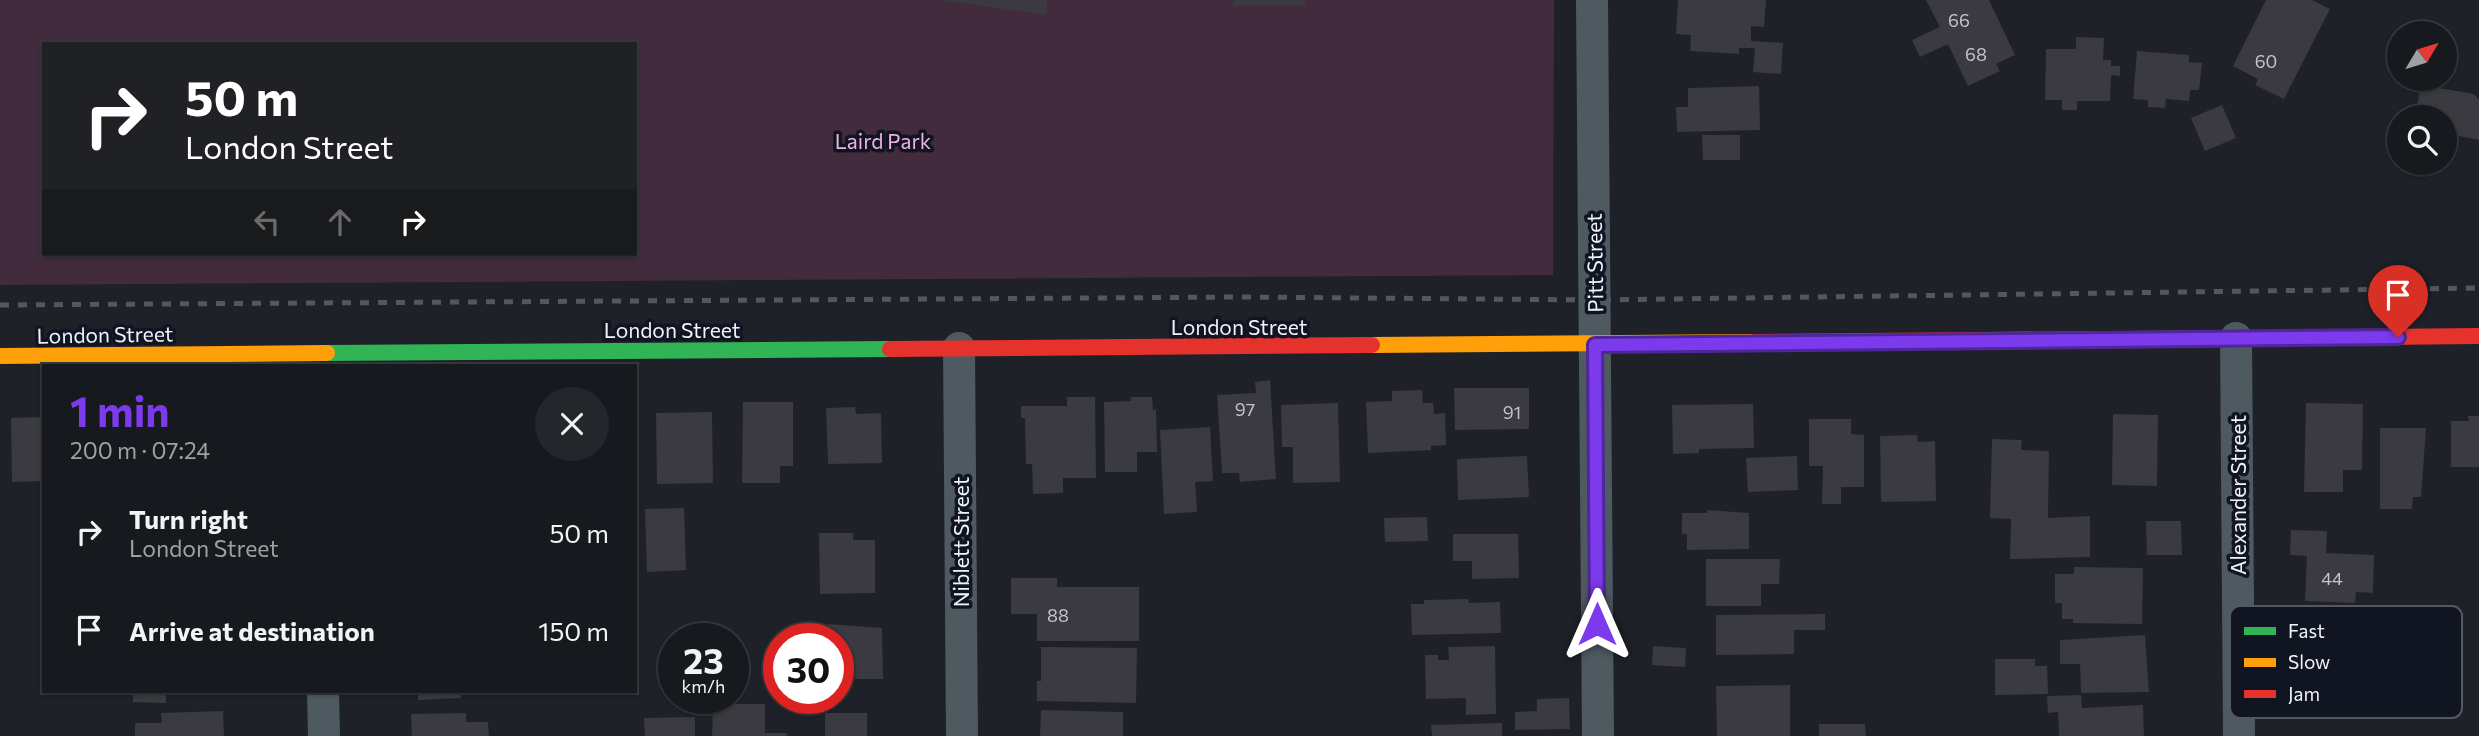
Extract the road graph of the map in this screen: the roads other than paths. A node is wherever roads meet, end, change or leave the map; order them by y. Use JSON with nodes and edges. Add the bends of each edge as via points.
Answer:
{"nodes":[{"id":1,"x":1592,"y":0,"type":"edge"},
{"id":2,"x":2479,"y":336,"type":"edge"},
{"id":3,"x":2236,"y":338,"type":"junction"},
{"id":4,"x":1595,"y":345,"type":"junction"},
{"id":5,"x":959,"y":348,"type":"junction"},
{"id":6,"x":0,"y":355,"type":"edge"},
{"id":7,"x":321,"y":359,"type":"edge"},
{"id":8,"x":2238,"y":606,"type":"edge"},
{"id":9,"x":323,"y":693,"type":"edge"},
{"id":10,"x":2239,"y":718,"type":"edge"},
{"id":11,"x":324,"y":736,"type":"edge"},
{"id":12,"x":961,"y":736,"type":"edge"},
{"id":13,"x":1598,"y":736,"type":"edge"},
{"id":14,"x":2239,"y":736,"type":"edge"}],
"edges":[{"from":1,"to":4,"type":"street","name":"Pitt Street"},
{"from":2,"to":3,"type":"street","name":"London Street"},
{"from":3,"to":4,"type":"street","name":"London Street"},
{"from":3,"to":8,"type":"street","name":"Alexander Street"},
{"from":4,"to":5,"type":"street","name":"London Street"},
{"from":4,"to":13,"type":"street","name":"Pitt Street"},
{"from":5,"to":7,"type":"street","name":"London Street"},
{"from":5,"to":12,"type":"street","name":"Niblett Street"},
{"from":6,"to":7,"type":"street","name":"London Street"},
{"from":9,"to":11,"type":"street"},
{"from":10,"to":14,"type":"street","name":"Alexander Street"}]}
